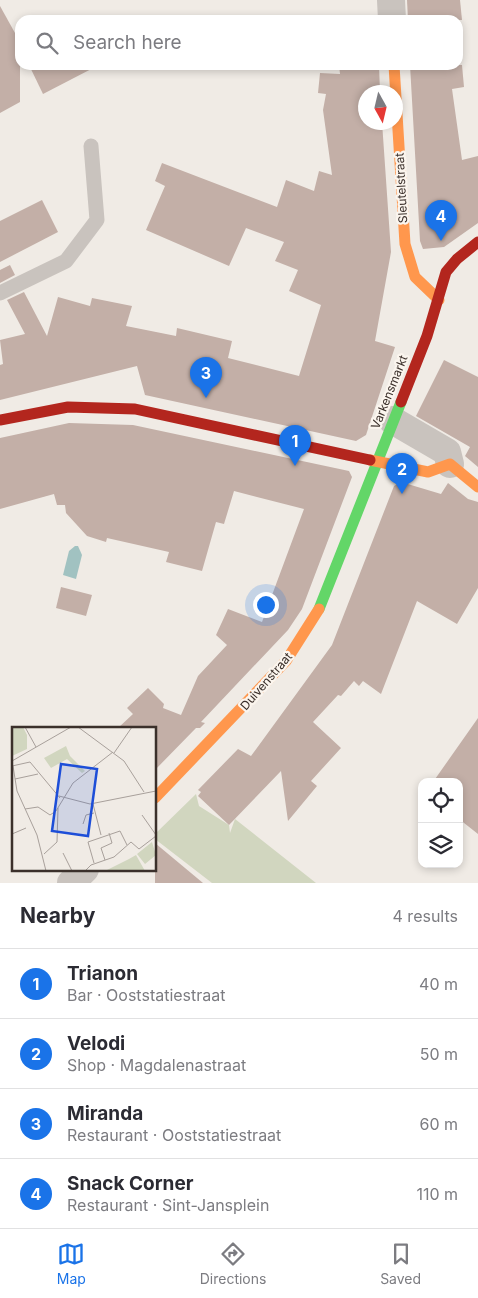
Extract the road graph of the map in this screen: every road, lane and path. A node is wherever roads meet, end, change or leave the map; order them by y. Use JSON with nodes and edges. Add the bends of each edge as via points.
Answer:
{"nodes":[{"id":1,"x":391,"y":0,"type":"edge"},
{"id":2,"x":392,"y":15,"type":"edge"},
{"id":3,"x":394,"y":70,"type":"edge"},
{"id":4,"x":91,"y":146,"type":"dead end"},
{"id":5,"x":478,"y":242,"type":"edge"},
{"id":6,"x":0,"y":293,"type":"edge"},
{"id":7,"x":439,"y":300,"type":"junction"},
{"id":8,"x":0,"y":420,"type":"edge"},
{"id":9,"x":392,"y":420,"type":"junction"},
{"id":10,"x":377,"y":459,"type":"junction"},
{"id":11,"x":450,"y":464,"type":"junction"},
{"id":12,"x":478,"y":487,"type":"edge"},
{"id":13,"x":156,"y":797,"type":"edge"},
{"id":14,"x":83,"y":871,"type":"edge"},
{"id":15,"x":71,"y":883,"type":"edge"}],
"edges":[{"from":1,"to":2,"type":"street"},
{"from":3,"to":7,"type":"street","name":"Sleutelstraat","via":[[405,244],[415,277]]},
{"from":4,"to":6,"type":"lane","via":[[97,220],[66,261]]},
{"from":5,"to":7,"type":"street","name":"Varkensmarkt","via":[[456,259],[446,272]]},
{"from":7,"to":9,"type":"street","name":"Varkensmarkt"},
{"from":8,"to":10,"type":"street","via":[[68,407],[135,409]]},
{"from":9,"to":10,"type":"street","name":"Varkensmarkt"},
{"from":9,"to":11,"type":"street","via":[[447,452]]},
{"from":10,"to":11,"type":"street","via":[[428,472]]},
{"from":10,"to":13,"type":"street","name":"Duivenstraat","via":[[316,616],[286,661]]},
{"from":11,"to":12,"type":"street"},
{"from":14,"to":15,"type":"street"}]}
